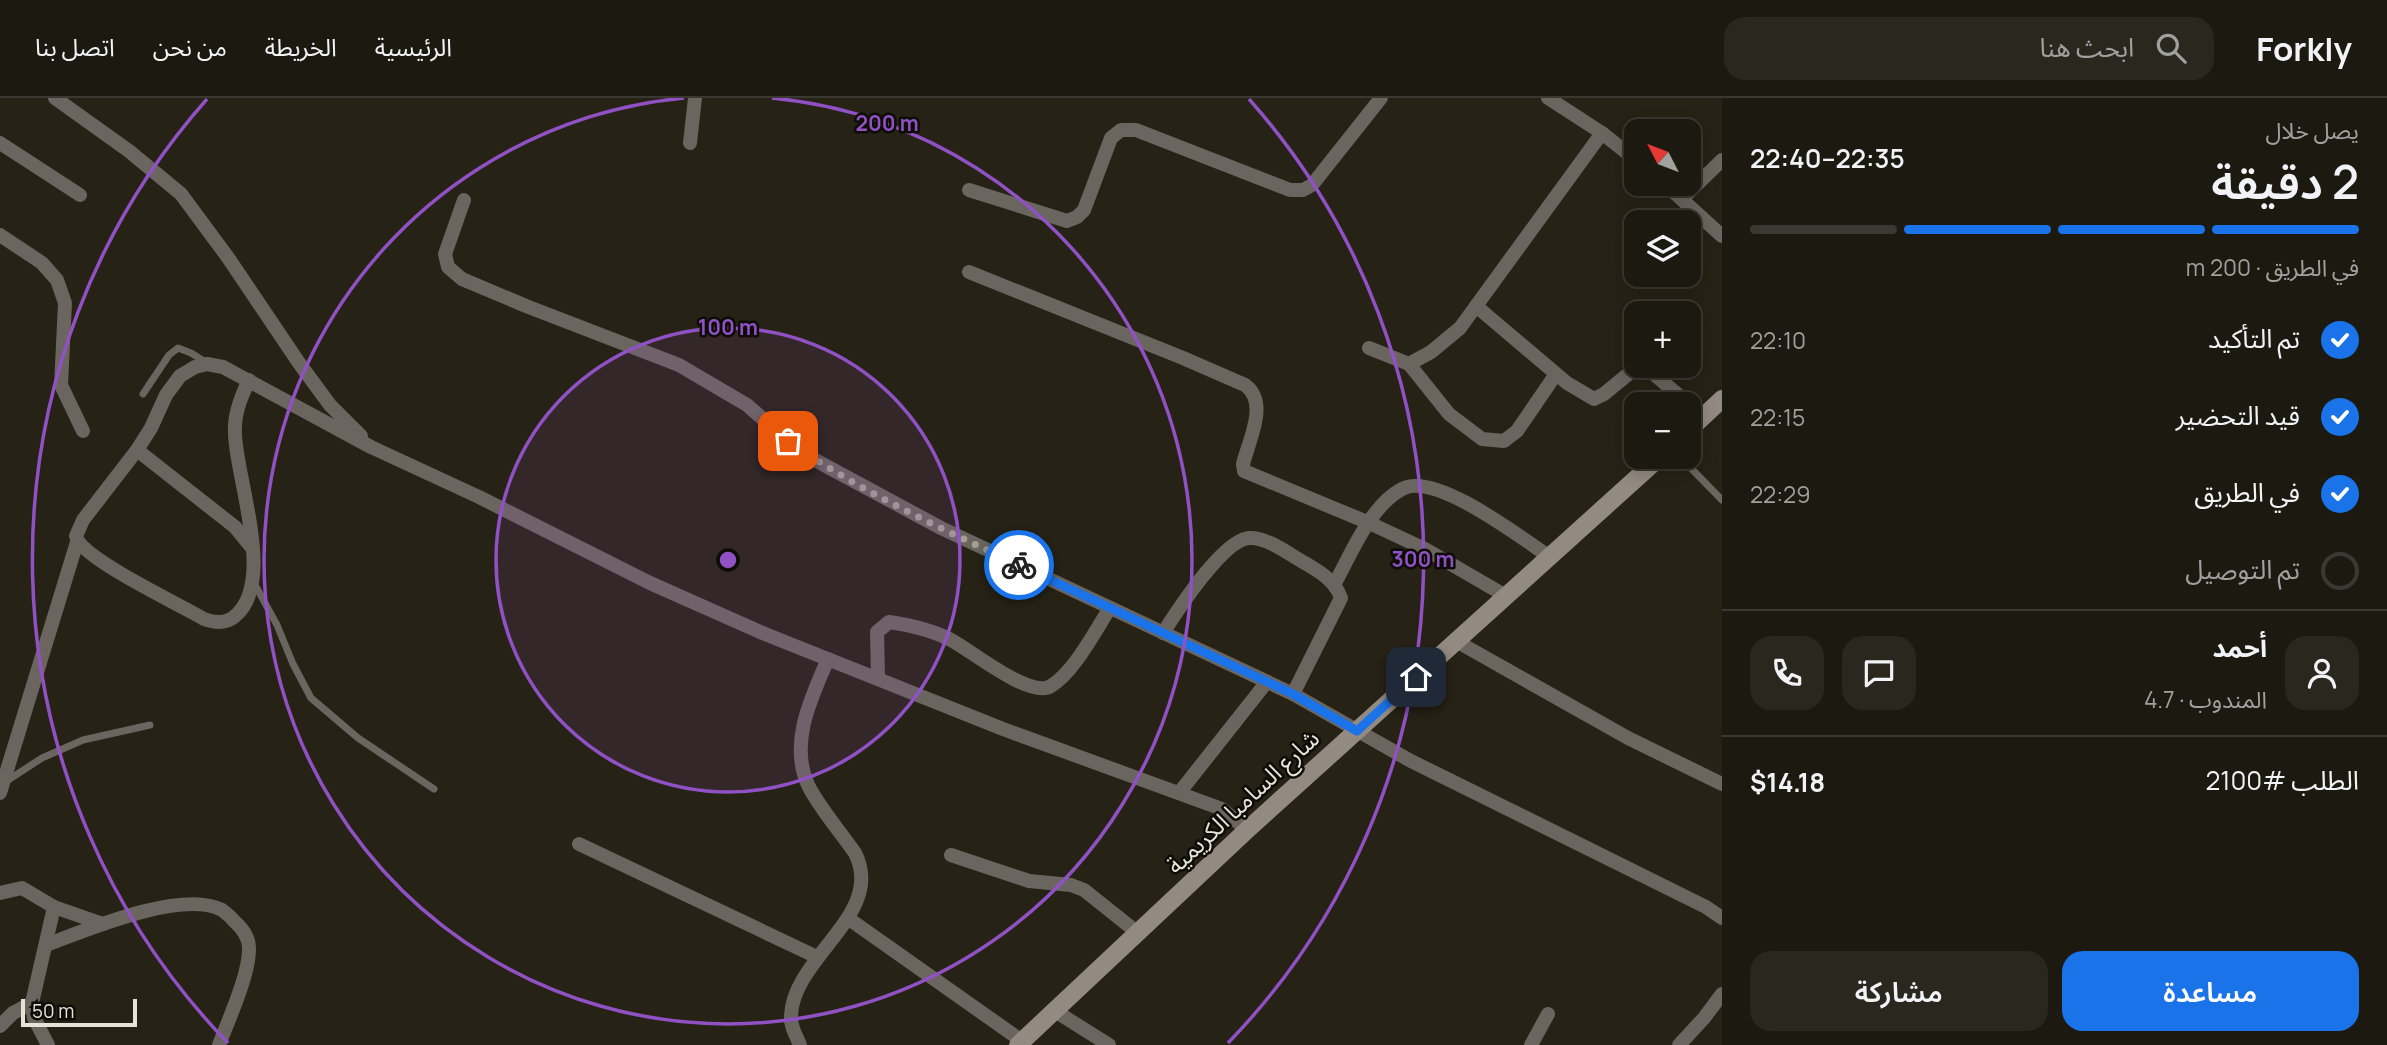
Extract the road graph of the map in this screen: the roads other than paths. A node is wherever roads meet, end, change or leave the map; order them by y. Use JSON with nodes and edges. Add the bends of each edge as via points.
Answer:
{"nodes":[{"id":1,"x":55,"y":98,"type":"edge"},
{"id":2,"x":695,"y":98,"type":"edge"},
{"id":3,"x":1381,"y":98,"type":"edge"},
{"id":4,"x":1548,"y":98,"type":"edge"},
{"id":5,"x":1602,"y":133,"type":"junction"},
{"id":6,"x":0,"y":143,"type":"edge"},
{"id":7,"x":690,"y":143,"type":"dead end"},
{"id":8,"x":1624,"y":150,"type":"edge"},
{"id":9,"x":1722,"y":160,"type":"edge"},
{"id":10,"x":969,"y":190,"type":"dead end"},
{"id":11,"x":80,"y":195,"type":"dead end"},
{"id":12,"x":1678,"y":196,"type":"edge"},
{"id":13,"x":464,"y":200,"type":"dead end"},
{"id":14,"x":1682,"y":200,"type":"junction"},
{"id":15,"x":0,"y":234,"type":"edge"},
{"id":16,"x":1722,"y":236,"type":"edge"},
{"id":17,"x":969,"y":272,"type":"dead end"},
{"id":18,"x":1476,"y":306,"type":"junction"},
{"id":19,"x":1369,"y":348,"type":"dead end"},
{"id":20,"x":207,"y":364,"type":"junction"},
{"id":21,"x":1409,"y":364,"type":"junction"},
{"id":22,"x":1556,"y":374,"type":"junction"},
{"id":23,"x":249,"y":380,"type":"junction"},
{"id":24,"x":143,"y":394,"type":"dead end"},
{"id":25,"x":1722,"y":399,"type":"edge"},
{"id":26,"x":1703,"y":416,"type":"joint"},
{"id":27,"x":83,"y":431,"type":"dead end"},
{"id":28,"x":371,"y":447,"type":"junction"},
{"id":29,"x":137,"y":450,"type":"junction"},
{"id":30,"x":1647,"y":469,"type":"edge"},
{"id":31,"x":1692,"y":469,"type":"edge"},
{"id":32,"x":1722,"y":500,"type":"edge"},
{"id":33,"x":1367,"y":522,"type":"junction"},
{"id":34,"x":77,"y":542,"type":"junction"},
{"id":35,"x":253,"y":549,"type":"junction"},
{"id":36,"x":1550,"y":557,"type":"junction"},
{"id":37,"x":252,"y":579,"type":"junction"},
{"id":38,"x":1334,"y":585,"type":"junction"},
{"id":39,"x":1506,"y":596,"type":"junction"},
{"id":40,"x":1110,"y":608,"type":"junction"},
{"id":41,"x":1163,"y":633,"type":"junction"},
{"id":42,"x":1456,"y":641,"type":"junction"},
{"id":43,"x":828,"y":659,"type":"junction"},
{"id":44,"x":877,"y":678,"type":"junction"},
{"id":45,"x":1266,"y":683,"type":"junction"},
{"id":46,"x":1293,"y":694,"type":"junction"},
{"id":47,"x":150,"y":725,"type":"dead end"},
{"id":48,"x":1357,"y":731,"type":"junction"},
{"id":49,"x":1722,"y":784,"type":"edge"},
{"id":50,"x":2,"y":788,"type":"edge"},
{"id":51,"x":434,"y":789,"type":"dead end"},
{"id":52,"x":1179,"y":793,"type":"junction"},
{"id":53,"x":1247,"y":830,"type":"junction"},
{"id":54,"x":579,"y":844,"type":"dead end"},
{"id":55,"x":951,"y":855,"type":"dead end"},
{"id":56,"x":0,"y":893,"type":"edge"},
{"id":57,"x":54,"y":906,"type":"junction"},
{"id":58,"x":1722,"y":918,"type":"edge"},
{"id":59,"x":849,"y":919,"type":"junction"},
{"id":60,"x":103,"y":924,"type":"junction"},
{"id":61,"x":1138,"y":933,"type":"junction"},
{"id":62,"x":46,"y":945,"type":"junction"},
{"id":63,"x":817,"y":957,"type":"junction"},
{"id":64,"x":1722,"y":994,"type":"edge"},
{"id":65,"x":32,"y":1003,"type":"junction"},
{"id":66,"x":1055,"y":1011,"type":"junction"},
{"id":67,"x":1548,"y":1014,"type":"dead end"},
{"id":68,"x":0,"y":1026,"type":"edge"},
{"id":69,"x":1020,"y":1043,"type":"edge"},
{"id":70,"x":48,"y":1045,"type":"edge"},
{"id":71,"x":219,"y":1045,"type":"edge"},
{"id":72,"x":800,"y":1045,"type":"edge"},
{"id":73,"x":1108,"y":1045,"type":"edge"},
{"id":74,"x":1531,"y":1045,"type":"edge"},
{"id":75,"x":1679,"y":1045,"type":"edge"}],
"edges":[{"from":1,"to":28,"type":"street","via":[[181,194],[330,405]]},
{"from":2,"to":7,"type":"street"},
{"from":3,"to":10,"type":"street","via":[[1312,185],[1303,190],[1290,190],[1136,130],[1121,130],[1111,138],[1084,210],[1076,217],[1067,220]]},
{"from":4,"to":5,"type":"street"},
{"from":5,"to":8,"type":"street"},
{"from":5,"to":18,"type":"street"},
{"from":6,"to":11,"type":"street"},
{"from":9,"to":14,"type":"street"},
{"from":12,"to":14,"type":"street"},
{"from":13,"to":40,"type":"street","via":[[445,254],[448,267],[462,279],[680,365],[747,405],[815,460],[941,528]]},
{"from":14,"to":16,"type":"street"},
{"from":15,"to":27,"type":"street","via":[[57,279],[65,303],[61,385]]},
{"from":17,"to":33,"type":"street","via":[[1245,385],[1257,403],[1244,471]]},
{"from":18,"to":21,"type":"street","via":[[1460,328]]},
{"from":18,"to":22,"type":"street"},
{"from":19,"to":21,"type":"street"},
{"from":20,"to":23,"type":"street"},
{"from":20,"to":24,"type":"lane","via":[[178,348]]},
{"from":20,"to":29,"type":"street","via":[[180,376]]},
{"from":21,"to":22,"type":"street","via":[[1449,414],[1482,439],[1504,441],[1517,431]]},
{"from":22,"to":26,"type":"street","via":[[1594,399],[1638,366],[1649,370]]},
{"from":23,"to":28,"type":"street"},
{"from":23,"to":35,"type":"street","via":[[234,428]]},
{"from":25,"to":26,"type":"main road"},
{"from":28,"to":43,"type":"street","via":[[650,583]]},
{"from":29,"to":34,"type":"street","via":[[83,520]]},
{"from":29,"to":35,"type":"street","via":[[235,527]]},
{"from":30,"to":36,"type":"main road","name":"شارع السامبا الكريمية"},
{"from":31,"to":32,"type":"lane"},
{"from":33,"to":36,"type":"street","via":[[1403,488],[1427,486],[1484,513]]},
{"from":33,"to":38,"type":"street"},
{"from":33,"to":39,"type":"street"},
{"from":34,"to":37,"type":"street","via":[[120,573],[213,623],[231,620],[239,613]]},
{"from":34,"to":50,"type":"street"},
{"from":35,"to":37,"type":"street"},
{"from":36,"to":39,"type":"main road","name":"شارع السامبا الكريمية"},
{"from":37,"to":51,"type":"lane","via":[[311,698],[358,738]]},
{"from":38,"to":41,"type":"street","via":[[1285,551],[1262,540],[1240,540],[1201,580]]},
{"from":38,"to":46,"type":"street","via":[[1341,602]]},
{"from":39,"to":42,"type":"main road","name":"شارع السامبا الكريمية"},
{"from":40,"to":41,"type":"street"},
{"from":40,"to":44,"type":"street","via":[[1075,661],[1048,688],[1023,683],[949,639],[888,622],[877,632]]},
{"from":41,"to":45,"type":"street"},
{"from":42,"to":48,"type":"main road","name":"شارع السامبا الكريمية"},
{"from":42,"to":49,"type":"street","via":[[1628,738]]},
{"from":43,"to":44,"type":"street"},
{"from":43,"to":59,"type":"street","via":[[803,726],[800,748],[809,787],[861,865],[863,876]]},
{"from":44,"to":52,"type":"street"},
{"from":45,"to":46,"type":"street"},
{"from":45,"to":52,"type":"street"},
{"from":46,"to":48,"type":"street"},
{"from":47,"to":50,"type":"lane","via":[[83,740],[42,758]]},
{"from":48,"to":53,"type":"main road","name":"شارع السامبا الكريمية"},
{"from":48,"to":58,"type":"street"},
{"from":52,"to":53,"type":"street","via":[[1222,809]]},
{"from":53,"to":61,"type":"main road","name":"شارع السامبا الكريمية"},
{"from":54,"to":63,"type":"street"},
{"from":55,"to":61,"type":"street","via":[[1029,881],[1084,890]]},
{"from":56,"to":57,"type":"street","via":[[22,888]]},
{"from":57,"to":60,"type":"street"},
{"from":57,"to":62,"type":"street"},
{"from":59,"to":63,"type":"street"},
{"from":59,"to":69,"type":"street"},
{"from":60,"to":62,"type":"street"},
{"from":60,"to":71,"type":"street","via":[[194,904],[223,910],[237,923],[246,934],[248,961]]},
{"from":61,"to":66,"type":"main road","name":"شارع السامبا الكريمية"},
{"from":62,"to":65,"type":"street"},
{"from":63,"to":72,"type":"street","via":[[800,985],[791,1015]]},
{"from":64,"to":75,"type":"street"},
{"from":65,"to":68,"type":"street"},
{"from":65,"to":70,"type":"street"},
{"from":66,"to":69,"type":"main road","name":"شارع السامبا الكريمية"},
{"from":66,"to":73,"type":"street"},
{"from":67,"to":74,"type":"street"}]}
